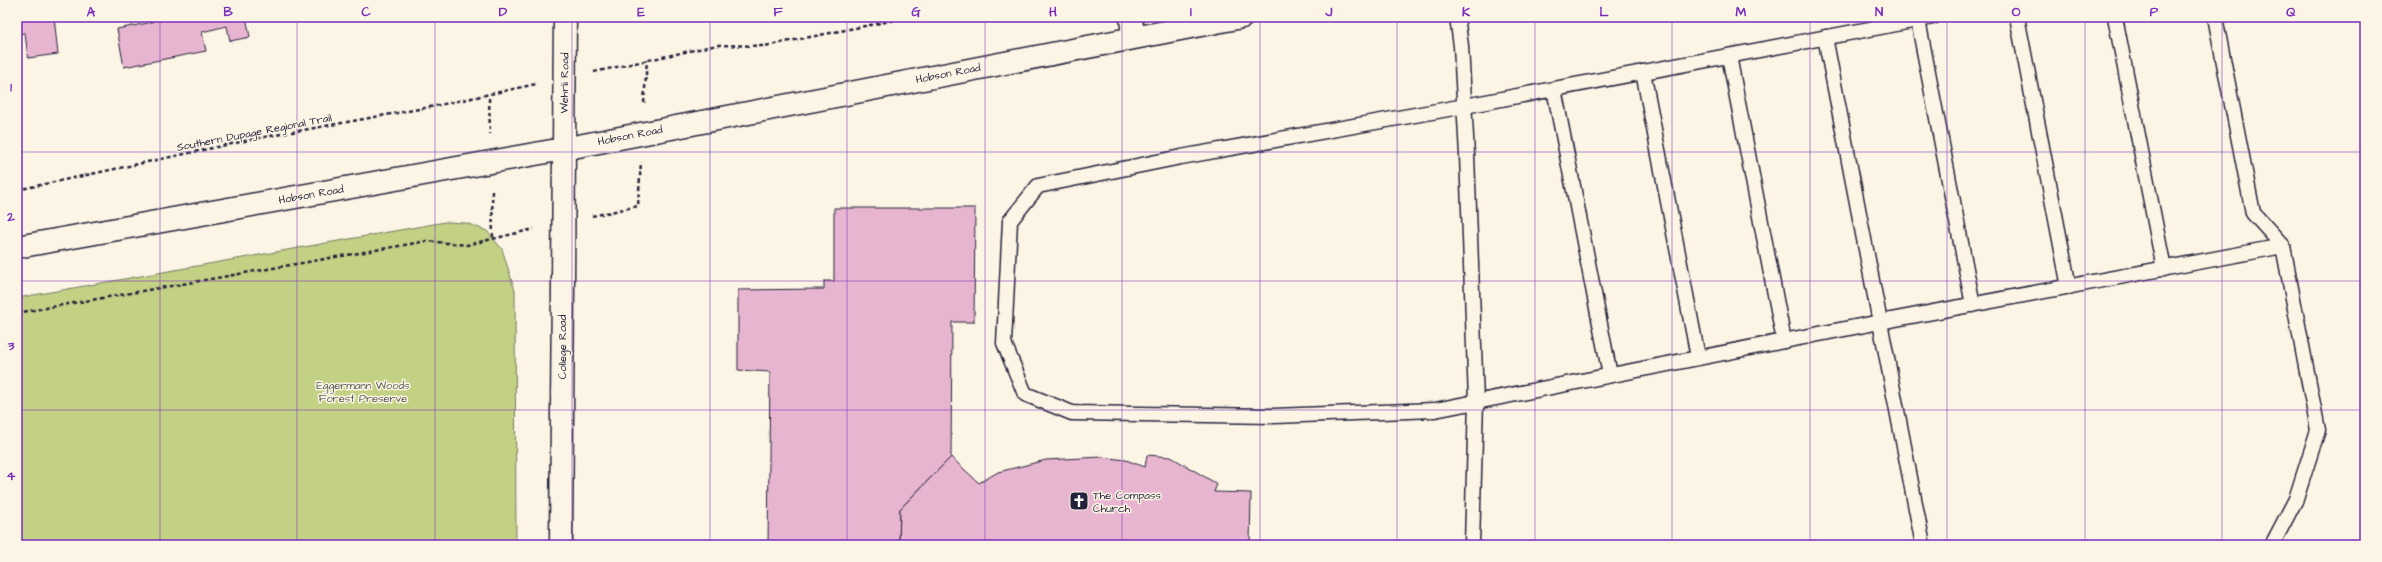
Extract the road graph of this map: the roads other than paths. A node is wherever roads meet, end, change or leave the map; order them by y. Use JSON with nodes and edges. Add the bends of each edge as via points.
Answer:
{"nodes":[{"id":1,"x":565,"y":17,"type":"edge"},
{"id":2,"x":1242,"y":17,"type":"edge"},
{"id":3,"x":1457,"y":17,"type":"edge"},
{"id":4,"x":1933,"y":17,"type":"edge"},
{"id":5,"x":2017,"y":17,"type":"edge"},
{"id":6,"x":2115,"y":17,"type":"edge"},
{"id":7,"x":2215,"y":17,"type":"edge"},
{"id":8,"x":1918,"y":20,"type":"junction"},
{"id":9,"x":1132,"y":27,"type":"edge"},
{"id":10,"x":1826,"y":37,"type":"junction"},
{"id":11,"x":1729,"y":56,"type":"junction"},
{"id":12,"x":1643,"y":72,"type":"junction"},
{"id":13,"x":1554,"y":89,"type":"junction"},
{"id":14,"x":1465,"y":106,"type":"junction"},
{"id":15,"x":563,"y":148,"type":"junction"},
{"id":16,"x":2283,"y":246,"type":"junction"},
{"id":17,"x":17,"y":247,"type":"edge"},
{"id":18,"x":2164,"y":269,"type":"junction"},
{"id":19,"x":2069,"y":287,"type":"junction"},
{"id":20,"x":1973,"y":305,"type":"junction"},
{"id":21,"x":1880,"y":322,"type":"junction"},
{"id":22,"x":1784,"y":341,"type":"junction"},
{"id":23,"x":1698,"y":357,"type":"junction"},
{"id":24,"x":1610,"y":375,"type":"junction"},
{"id":25,"x":1476,"y":401,"type":"junction"},
{"id":26,"x":561,"y":545,"type":"edge"},
{"id":27,"x":1472,"y":545,"type":"edge"},
{"id":28,"x":1923,"y":545,"type":"edge"},
{"id":29,"x":2272,"y":545,"type":"edge"}],
"edges":[{"from":1,"to":15,"type":"main road","name":"Wehrli Road"},
{"from":2,"to":9,"type":"main road","name":"Hobson Road"},
{"from":3,"to":14,"type":"lane"},
{"from":4,"to":8,"type":"lane"},
{"from":5,"to":19,"type":"lane"},
{"from":6,"to":18,"type":"lane"},
{"from":7,"to":16,"type":"lane","via":[[2253,212]]},
{"from":8,"to":10,"type":"lane"},
{"from":8,"to":20,"type":"lane"},
{"from":9,"to":15,"type":"main road","name":"Hobson Road"},
{"from":10,"to":11,"type":"lane"},
{"from":10,"to":21,"type":"lane"},
{"from":11,"to":12,"type":"lane"},
{"from":11,"to":22,"type":"lane"},
{"from":12,"to":13,"type":"lane"},
{"from":12,"to":23,"type":"lane"},
{"from":13,"to":14,"type":"lane"},
{"from":13,"to":24,"type":"lane"},
{"from":14,"to":25,"type":"lane"},
{"from":14,"to":25,"type":"lane","via":[[1188,155],[1038,186],[1010,221],[1004,343],[1025,394],[1072,413],[1274,416],[1435,410]]},
{"from":15,"to":17,"type":"main road","name":"Hobson Road"},
{"from":15,"to":26,"type":"main road","name":"College Road"},
{"from":16,"to":18,"type":"lane"},
{"from":16,"to":29,"type":"lane","via":[[2318,430],[2296,499]]},
{"from":18,"to":19,"type":"lane"},
{"from":19,"to":20,"type":"lane"},
{"from":20,"to":21,"type":"lane"},
{"from":21,"to":22,"type":"lane"},
{"from":21,"to":28,"type":"lane"},
{"from":22,"to":23,"type":"lane"},
{"from":23,"to":24,"type":"lane"},
{"from":24,"to":25,"type":"lane"},
{"from":25,"to":27,"type":"lane"}]}
